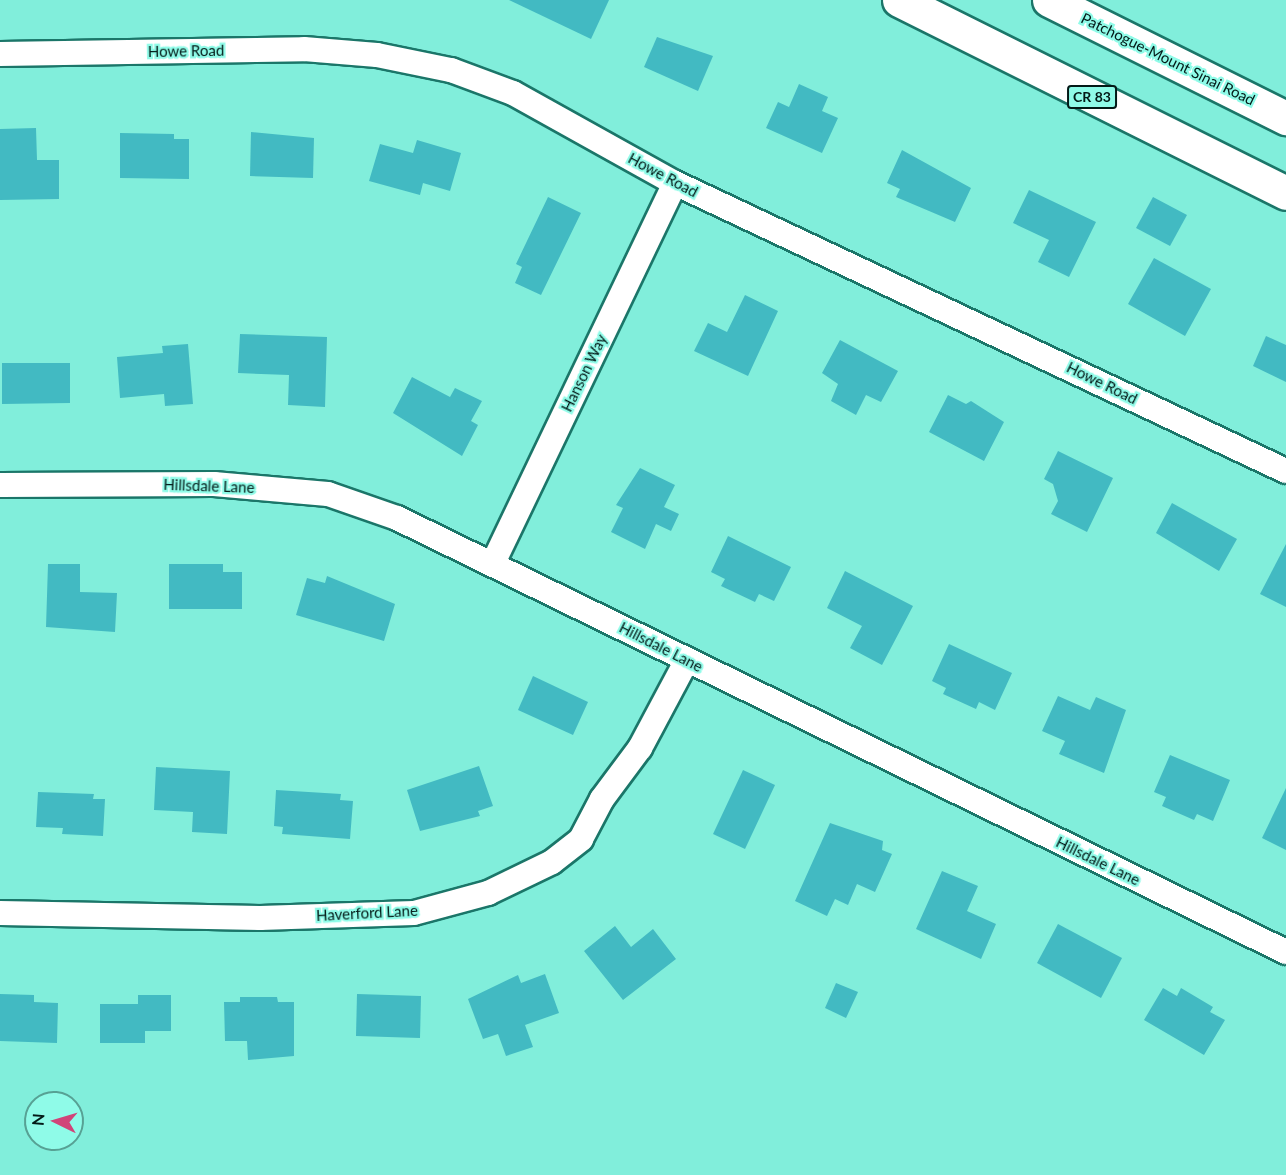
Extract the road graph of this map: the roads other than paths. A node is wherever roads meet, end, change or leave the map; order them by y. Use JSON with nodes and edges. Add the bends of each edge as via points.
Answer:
{"nodes":[{"id":1,"x":899,"y":0,"type":"edge"},
{"id":2,"x":1049,"y":0,"type":"edge"},
{"id":3,"x":0,"y":54,"type":"edge"},
{"id":4,"x":1286,"y":118,"type":"edge"},
{"id":5,"x":675,"y":183,"type":"junction"},
{"id":6,"x":1286,"y":193,"type":"edge"},
{"id":7,"x":1286,"y":471,"type":"edge"},
{"id":8,"x":0,"y":485,"type":"edge"},
{"id":9,"x":493,"y":563,"type":"junction"},
{"id":10,"x":687,"y":660,"type":"junction"},
{"id":11,"x":0,"y":913,"type":"edge"},
{"id":12,"x":1286,"y":952,"type":"edge"}],
"edges":[{"from":1,"to":6,"type":"highway","number":"CR 83"},
{"from":2,"to":4,"type":"highway","name":"Patchogue-Mount Sinai Road"},
{"from":3,"to":5,"type":"street","name":"Howe Road","via":[[304,49],[377,55],[451,70],[513,93]]},
{"from":5,"to":7,"type":"street","name":"Howe Road"},
{"from":5,"to":9,"type":"street","name":"Hanson Way"},
{"from":8,"to":9,"type":"street","name":"Hillsdale Lane","via":[[214,484],[328,494],[397,518]]},
{"from":9,"to":10,"type":"street","name":"Hillsdale Lane"},
{"from":10,"to":11,"type":"street","name":"Haverford Lane","via":[[640,748],[602,799],[581,839],[552,862],[488,893],[414,913],[261,918]]},
{"from":10,"to":12,"type":"street","name":"Hillsdale Lane"}]}
